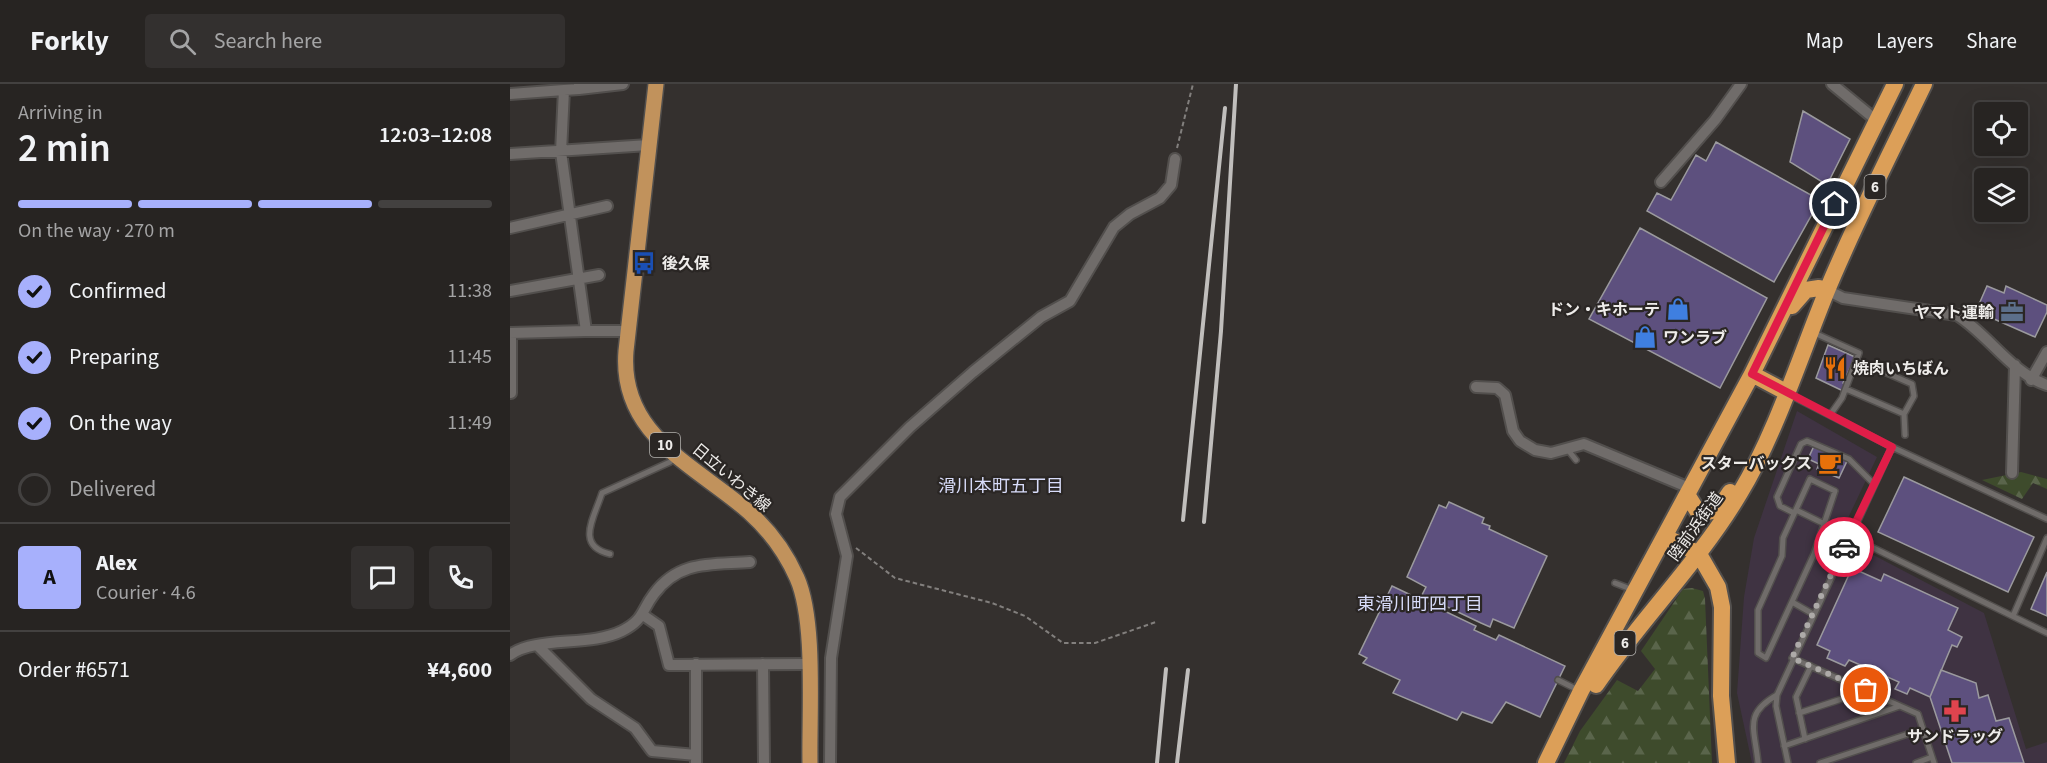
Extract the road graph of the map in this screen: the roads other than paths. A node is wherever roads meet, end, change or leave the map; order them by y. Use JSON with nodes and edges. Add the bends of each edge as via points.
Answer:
{"nodes":[{"id":1,"x":623,"y":84,"type":"edge"},
{"id":2,"x":656,"y":84,"type":"edge"},
{"id":3,"x":1741,"y":84,"type":"edge"},
{"id":4,"x":1832,"y":84,"type":"edge"},
{"id":5,"x":1895,"y":84,"type":"edge"},
{"id":6,"x":1924,"y":84,"type":"edge"},
{"id":7,"x":579,"y":86,"type":"edge"},
{"id":8,"x":564,"y":90,"type":"junction"},
{"id":9,"x":510,"y":94,"type":"edge"},
{"id":10,"x":1876,"y":120,"type":"junction"},
{"id":11,"x":649,"y":145,"type":"junction"},
{"id":12,"x":561,"y":152,"type":"junction"},
{"id":13,"x":510,"y":154,"type":"edge"},
{"id":14,"x":1175,"y":159,"type":"road end"},
{"id":15,"x":1661,"y":182,"type":"dead end"},
{"id":16,"x":607,"y":206,"type":"dead end"},
{"id":17,"x":570,"y":213,"type":"junction"},
{"id":18,"x":510,"y":228,"type":"edge"},
{"id":19,"x":599,"y":275,"type":"dead end"},
{"id":20,"x":579,"y":280,"type":"junction"},
{"id":21,"x":510,"y":291,"type":"edge"},
{"id":22,"x":1827,"y":291,"type":"junction"},
{"id":23,"x":628,"y":331,"type":"junction"},
{"id":24,"x":586,"y":332,"type":"junction"},
{"id":25,"x":1810,"y":332,"type":"junction"},
{"id":26,"x":511,"y":333,"type":"edge"},
{"id":27,"x":1768,"y":338,"type":"junction"},
{"id":28,"x":2047,"y":352,"type":"edge"},
{"id":29,"x":1857,"y":360,"type":"junction"},
{"id":30,"x":2015,"y":365,"type":"junction"},
{"id":31,"x":1752,"y":374,"type":"junction"},
{"id":32,"x":2031,"y":380,"type":"junction"},
{"id":33,"x":2047,"y":385,"type":"edge"},
{"id":34,"x":1476,"y":387,"type":"dead end"},
{"id":35,"x":1846,"y":389,"type":"junction"},
{"id":36,"x":1786,"y":392,"type":"junction"},
{"id":37,"x":511,"y":393,"type":"edge"},
{"id":38,"x":1904,"y":414,"type":"junction"},
{"id":39,"x":1830,"y":415,"type":"junction"},
{"id":40,"x":1905,"y":435,"type":"dead end"},
{"id":41,"x":1892,"y":447,"type":"junction"},
{"id":42,"x":1568,"y":450,"type":"junction"},
{"id":43,"x":676,"y":454,"type":"junction"},
{"id":44,"x":1576,"y":460,"type":"dead end"},
{"id":45,"x":1758,"y":460,"type":"junction"},
{"id":46,"x":2012,"y":473,"type":"dead end"},
{"id":47,"x":1874,"y":484,"type":"junction"},
{"id":48,"x":1690,"y":492,"type":"junction"},
{"id":49,"x":1795,"y":512,"type":"junction"},
{"id":50,"x":2047,"y":519,"type":"edge"},
{"id":51,"x":1824,"y":524,"type":"junction"},
{"id":52,"x":1666,"y":537,"type":"junction"},
{"id":53,"x":1849,"y":537,"type":"junction"},
{"id":54,"x":2047,"y":538,"type":"edge"},
{"id":55,"x":610,"y":554,"type":"dead end"},
{"id":56,"x":1699,"y":554,"type":"junction"},
{"id":57,"x":750,"y":562,"type":"dead end"},
{"id":58,"x":1615,"y":583,"type":"dead end"},
{"id":59,"x":1637,"y":592,"type":"junction"},
{"id":60,"x":1792,"y":602,"type":"junction"},
{"id":61,"x":1813,"y":614,"type":"junction"},
{"id":62,"x":643,"y":615,"type":"junction"},
{"id":63,"x":2013,"y":616,"type":"junction"},
{"id":64,"x":2047,"y":633,"type":"edge"},
{"id":65,"x":538,"y":646,"type":"junction"},
{"id":66,"x":510,"y":655,"type":"edge"},
{"id":67,"x":1792,"y":658,"type":"junction"},
{"id":68,"x":696,"y":664,"type":"junction"},
{"id":69,"x":763,"y":664,"type":"junction"},
{"id":70,"x":808,"y":664,"type":"junction"},
{"id":71,"x":1811,"y":666,"type":"junction"},
{"id":72,"x":1558,"y":681,"type":"dead end"},
{"id":73,"x":1866,"y":690,"type":"junction"},
{"id":74,"x":1581,"y":691,"type":"junction"},
{"id":75,"x":1777,"y":695,"type":"junction"},
{"id":76,"x":1900,"y":706,"type":"junction"},
{"id":77,"x":1799,"y":713,"type":"junction"},
{"id":78,"x":1923,"y":729,"type":"junction"},
{"id":79,"x":1560,"y":737,"type":"junction"},
{"id":80,"x":1804,"y":739,"type":"junction"},
{"id":81,"x":1784,"y":746,"type":"junction"},
{"id":82,"x":696,"y":759,"type":"edge"},
{"id":83,"x":1933,"y":760,"type":"edge"},
{"id":84,"x":764,"y":763,"type":"edge"},
{"id":85,"x":810,"y":763,"type":"edge"},
{"id":86,"x":830,"y":763,"type":"edge"},
{"id":87,"x":1546,"y":763,"type":"edge"},
{"id":88,"x":1727,"y":763,"type":"edge"},
{"id":89,"x":1758,"y":763,"type":"edge"},
{"id":90,"x":1788,"y":763,"type":"edge"},
{"id":91,"x":1820,"y":763,"type":"edge"},
{"id":92,"x":1916,"y":763,"type":"edge"}],
"edges":[{"from":1,"to":7,"type":"street"},
{"from":2,"to":11,"type":"main road","name":"日立いわき線","number":"10"},
{"from":3,"to":15,"type":"street"},
{"from":4,"to":10,"type":"street"},
{"from":5,"to":10,"type":"highway","name":"陸前浜街道","number":"6"},
{"from":6,"to":22,"type":"highway","name":"陸前浜街道","number":"6"},
{"from":7,"to":8,"type":"street"},
{"from":8,"to":9,"type":"street"},
{"from":8,"to":12,"type":"street"},
{"from":10,"to":27,"type":"highway","name":"陸前浜街道","number":"6"},
{"from":11,"to":12,"type":"street"},
{"from":11,"to":23,"type":"main road","name":"日立いわき線","number":"10"},
{"from":12,"to":13,"type":"street"},
{"from":12,"to":17,"type":"street"},
{"from":14,"to":86,"type":"street","via":[[1172,185],[1160,198],[1114,226],[1070,301],[1041,317],[973,372],[910,426],[840,497],[836,514],[846,555],[831,658]]},
{"from":16,"to":17,"type":"street"},
{"from":17,"to":18,"type":"street"},
{"from":17,"to":20,"type":"street"},
{"from":19,"to":20,"type":"street"},
{"from":20,"to":21,"type":"street"},
{"from":20,"to":24,"type":"street"},
{"from":22,"to":25,"type":"highway","name":"陸前浜街道","number":"6"},
{"from":22,"to":27,"type":"highway","via":[[1813,288],[1801,293],[1779,331]]},
{"from":22,"to":30,"type":"street","via":[[1843,298],[1957,315],[1971,323]]},
{"from":23,"to":24,"type":"street"},
{"from":23,"to":43,"type":"main road","name":"日立いわき線","number":"10","via":[[625,374],[632,403],[653,435]]},
{"from":24,"to":26,"type":"street"},
{"from":25,"to":29,"type":"lane","via":[[1859,353]]},
{"from":25,"to":36,"type":"highway","name":"陸前浜街道","number":"6"},
{"from":26,"to":37,"type":"street"},
{"from":27,"to":31,"type":"highway","name":"陸前浜街道","number":"6"},
{"from":28,"to":32,"type":"street"},
{"from":29,"to":35,"type":"lane"},
{"from":29,"to":38,"type":"lane","via":[[1912,384],[1914,396]]},
{"from":30,"to":32,"type":"street"},
{"from":30,"to":46,"type":"street"},
{"from":31,"to":36,"type":"highway"},
{"from":31,"to":48,"type":"highway","name":"陸前浜街道","number":"6"},
{"from":32,"to":33,"type":"street"},
{"from":34,"to":42,"type":"street","via":[[1497,388],[1505,395],[1513,431],[1520,441],[1535,450]]},
{"from":35,"to":38,"type":"lane"},
{"from":35,"to":39,"type":"lane"},
{"from":36,"to":39,"type":"lane"},
{"from":36,"to":45,"type":"highway","name":"陸前浜街道","number":"6"},
{"from":38,"to":40,"type":"lane"},
{"from":39,"to":41,"type":"lane"},
{"from":41,"to":47,"type":"lane"},
{"from":41,"to":50,"type":"lane"},
{"from":42,"to":44,"type":"lane"},
{"from":42,"to":48,"type":"street","via":[[1584,444]]},
{"from":43,"to":55,"type":"lane","via":[[670,462],[602,493],[589,535],[590,544],[599,552]]},
{"from":43,"to":70,"type":"main road","name":"日立いわき線","number":"10","via":[[750,513],[781,550],[805,604]]},
{"from":45,"to":48,"type":"highway","via":[[1741,474],[1718,508],[1709,513],[1698,512]]},
{"from":45,"to":56,"type":"highway","name":"陸前浜街道","number":"6"},
{"from":47,"to":49,"type":"lane","via":[[1849,459],[1807,441],[1801,444],[1776,497],[1780,506]]},
{"from":47,"to":53,"type":"lane"},
{"from":48,"to":52,"type":"highway","name":"陸前浜街道","number":"6"},
{"from":49,"to":51,"type":"lane"},
{"from":49,"to":51,"type":"lane","via":[[1810,479],[1835,491]]},
{"from":49,"to":60,"type":"lane","via":[[1783,538],[1782,556],[1758,610],[1758,653],[1767,658]]},
{"from":51,"to":53,"type":"lane"},
{"from":51,"to":60,"type":"lane"},
{"from":52,"to":56,"type":"highway"},
{"from":52,"to":59,"type":"highway","name":"陸前浜街道","number":"6"},
{"from":53,"to":61,"type":"lane"},
{"from":53,"to":63,"type":"lane"},
{"from":54,"to":63,"type":"lane"},
{"from":56,"to":79,"type":"highway","name":"陸前浜街道","number":"6","via":[[1625,642]]},
{"from":56,"to":88,"type":"highway","via":[[1714,579],[1722,607],[1721,696]]},
{"from":57,"to":62,"type":"street","via":[[690,566],[671,575],[652,595]]},
{"from":58,"to":59,"type":"lane"},
{"from":59,"to":74,"type":"highway","name":"陸前浜街道","number":"6"},
{"from":60,"to":61,"type":"lane"},
{"from":61,"to":67,"type":"lane"},
{"from":62,"to":65,"type":"street","via":[[621,632]]},
{"from":62,"to":68,"type":"street","via":[[659,626],[669,665]]},
{"from":63,"to":64,"type":"lane"},
{"from":65,"to":66,"type":"street","via":[[521,647]]},
{"from":65,"to":82,"type":"street","via":[[591,699],[635,728],[652,751]]},
{"from":67,"to":71,"type":"lane"},
{"from":67,"to":75,"type":"lane"},
{"from":68,"to":69,"type":"street"},
{"from":68,"to":82,"type":"street"},
{"from":69,"to":70,"type":"street"},
{"from":69,"to":84,"type":"street"},
{"from":70,"to":85,"type":"main road","name":"日立いわき線","number":"10"},
{"from":71,"to":73,"type":"lane"},
{"from":71,"to":77,"type":"lane","via":[[1796,697]]},
{"from":72,"to":74,"type":"lane"},
{"from":73,"to":76,"type":"lane"},
{"from":73,"to":77,"type":"lane"},
{"from":74,"to":79,"type":"highway","name":"陸前浜街道","number":"6"},
{"from":75,"to":81,"type":"lane"},
{"from":75,"to":89,"type":"lane","via":[[1761,704],[1754,714]]},
{"from":76,"to":78,"type":"lane","via":[[1918,714]]},
{"from":76,"to":80,"type":"lane"},
{"from":77,"to":80,"type":"lane"},
{"from":78,"to":83,"type":"lane"},
{"from":78,"to":91,"type":"lane"},
{"from":79,"to":87,"type":"highway","name":"陸前浜街道","number":"6"},
{"from":80,"to":81,"type":"lane"},
{"from":81,"to":90,"type":"lane"},
{"from":83,"to":92,"type":"lane"}]}
